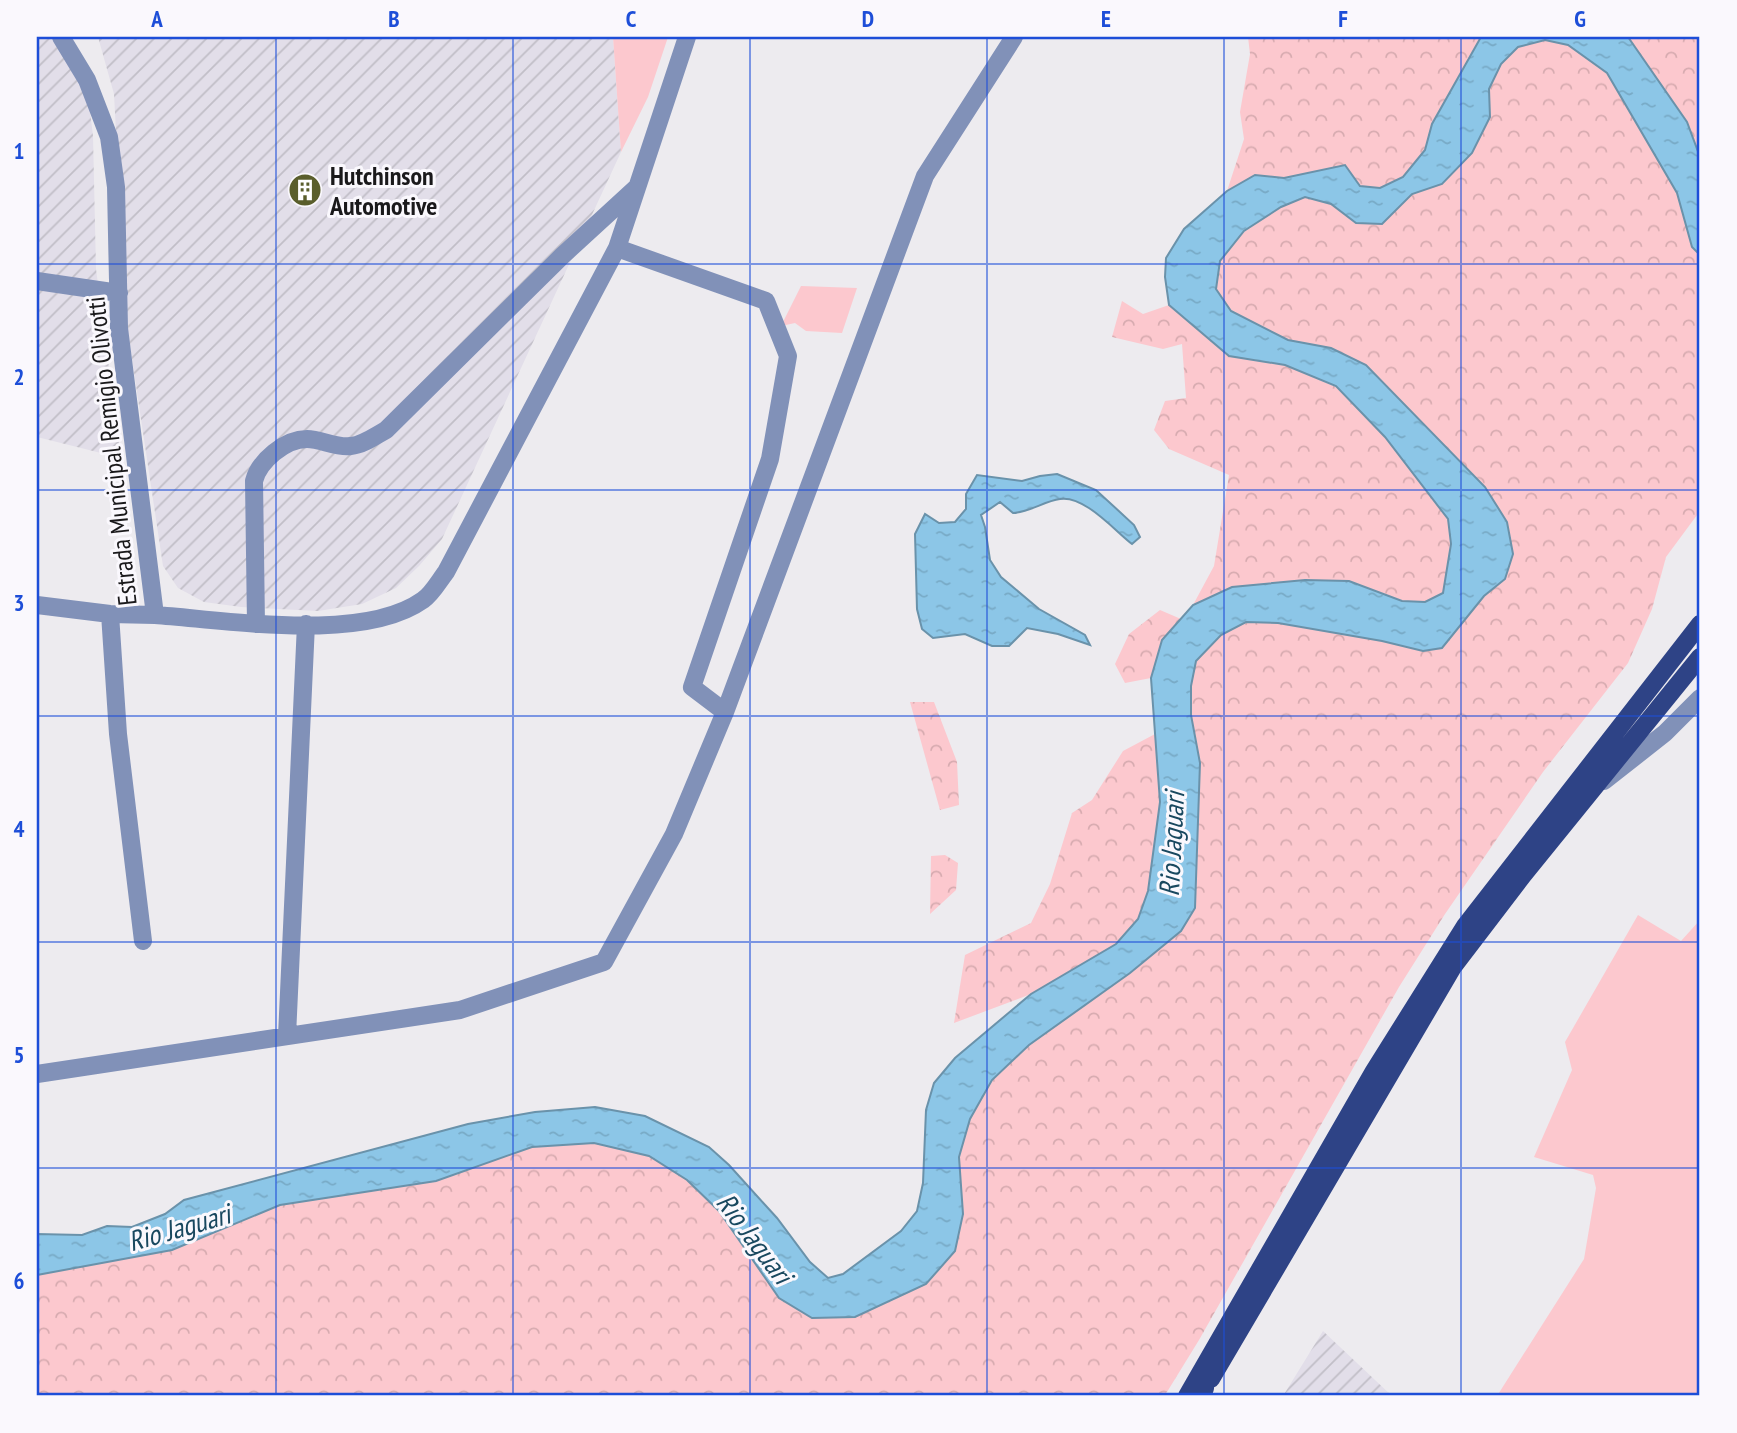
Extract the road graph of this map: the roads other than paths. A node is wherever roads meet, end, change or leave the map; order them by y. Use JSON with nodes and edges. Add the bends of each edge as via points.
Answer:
{"nodes":[{"id":1,"x":61,"y":37,"type":"edge"},
{"id":2,"x":687,"y":37,"type":"edge"},
{"id":3,"x":1014,"y":37,"type":"edge"},
{"id":4,"x":635,"y":189,"type":"junction"},
{"id":5,"x":617,"y":248,"type":"junction"},
{"id":6,"x":37,"y":281,"type":"edge"},
{"id":7,"x":119,"y":293,"type":"junction"},
{"id":8,"x":37,"y":605,"type":"edge"},
{"id":9,"x":110,"y":614,"type":"junction"},
{"id":10,"x":155,"y":615,"type":"junction"},
{"id":11,"x":257,"y":624,"type":"junction"},
{"id":12,"x":306,"y":624,"type":"junction"},
{"id":13,"x":1700,"y":624,"type":"edge"},
{"id":14,"x":1700,"y":657,"type":"edge"},
{"id":15,"x":1700,"y":698,"type":"edge"},
{"id":16,"x":725,"y":712,"type":"junction"},
{"id":17,"x":1593,"y":789,"type":"junction"},
{"id":18,"x":143,"y":941,"type":"dead end"},
{"id":19,"x":287,"y":1036,"type":"junction"},
{"id":20,"x":37,"y":1074,"type":"edge"},
{"id":21,"x":1205,"y":1389,"type":"edge"},
{"id":22,"x":1181,"y":1396,"type":"edge"},
{"id":23,"x":1187,"y":1396,"type":"edge"}],
"edges":[{"from":1,"to":7,"type":"street","name":"Estrada Municipal Remigio Olivotti","via":[[87,80],[109,137],[116,187]]},
{"from":2,"to":4,"type":"street","name":"Estrada Municipal Remigio Olivotti"},
{"from":3,"to":16,"type":"street","via":[[925,176]]},
{"from":4,"to":5,"type":"street","name":"Estrada Municipal Remigio Olivotti"},
{"from":4,"to":11,"type":"street","via":[[386,430],[350,446],[306,439],[288,443],[263,463],[254,481]]},
{"from":5,"to":12,"type":"street","name":"Estrada Municipal Remigio Olivotti","via":[[446,572],[425,599],[394,616],[357,624]]},
{"from":5,"to":16,"type":"street","via":[[766,301],[789,356],[770,459],[692,687]]},
{"from":6,"to":7,"type":"street"},
{"from":7,"to":10,"type":"street","name":"Estrada Municipal Remigio Olivotti","via":[[119,328]]},
{"from":8,"to":9,"type":"street"},
{"from":9,"to":10,"type":"street"},
{"from":9,"to":18,"type":"street","via":[[118,734]]},
{"from":10,"to":11,"type":"street","name":"Estrada Municipal Remigio Olivotti"},
{"from":11,"to":12,"type":"street","name":"Estrada Municipal Remigio Olivotti"},
{"from":12,"to":19,"type":"street"},
{"from":13,"to":21,"type":"main road","via":[[1465,926],[1374,1071]]},
{"from":14,"to":17,"type":"main road"},
{"from":15,"to":17,"type":"street","via":[[1665,733]]},
{"from":16,"to":19,"type":"street","via":[[674,834],[604,962],[460,1010]]},
{"from":17,"to":21,"type":"main road","via":[[1453,967]]},
{"from":19,"to":20,"type":"street"},
{"from":21,"to":22,"type":"main road"},
{"from":21,"to":23,"type":"main road"}]}
